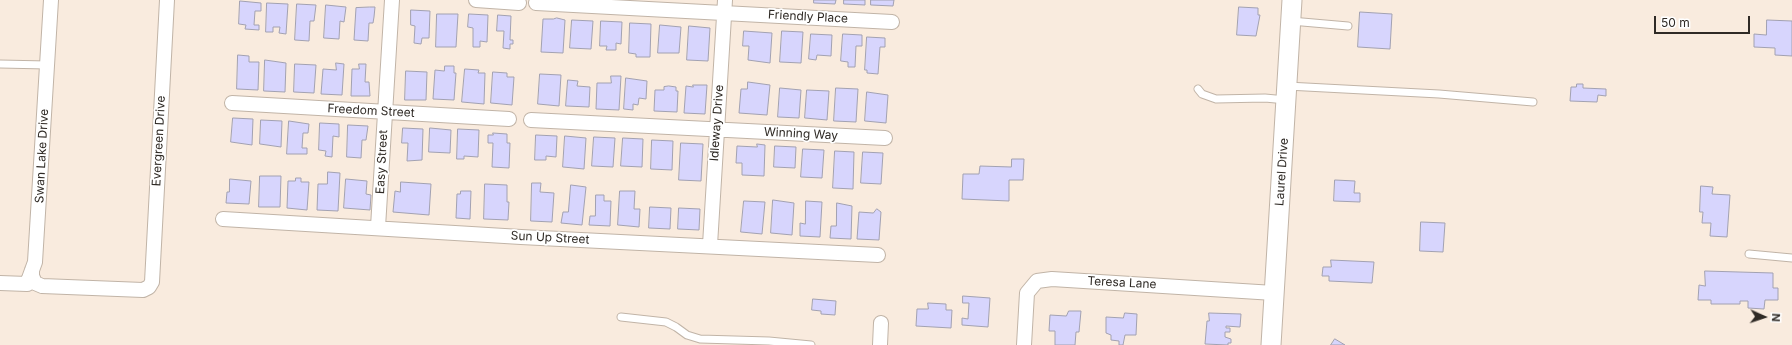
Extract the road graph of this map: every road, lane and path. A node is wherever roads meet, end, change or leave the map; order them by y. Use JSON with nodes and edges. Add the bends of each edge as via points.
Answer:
{"nodes":[{"id":1,"x":50,"y":0,"type":"edge"},
{"id":2,"x":167,"y":0,"type":"edge"},
{"id":3,"x":392,"y":0,"type":"edge"},
{"id":4,"x":476,"y":0,"type":"edge"},
{"id":5,"x":1292,"y":0,"type":"edge"},
{"id":6,"x":519,"y":3,"type":"dead end"},
{"id":7,"x":536,"y":3,"type":"dead end"},
{"id":8,"x":724,"y":7,"type":"edge"},
{"id":9,"x":1291,"y":21,"type":"junction"},
{"id":10,"x":892,"y":22,"type":"dead end"},
{"id":11,"x":1348,"y":26,"type":"dead end"},
{"id":12,"x":0,"y":64,"type":"edge"},
{"id":13,"x":47,"y":65,"type":"junction"},
{"id":14,"x":1198,"y":89,"type":"dead end"},
{"id":15,"x":1287,"y":93,"type":"junction"},
{"id":16,"x":1534,"y":102,"type":"dead end"},
{"id":17,"x":232,"y":103,"type":"dead end"},
{"id":18,"x":385,"y":112,"type":"junction"},
{"id":19,"x":509,"y":119,"type":"dead end"},
{"id":20,"x":531,"y":120,"type":"dead end"},
{"id":21,"x":717,"y":130,"type":"junction"},
{"id":22,"x":885,"y":138,"type":"dead end"},
{"id":23,"x":223,"y":219,"type":"dead end"},
{"id":24,"x":378,"y":227,"type":"junction"},
{"id":25,"x":710,"y":245,"type":"junction"},
{"id":26,"x":1749,"y":254,"type":"dead end"},
{"id":27,"x":878,"y":255,"type":"dead end"},
{"id":28,"x":1792,"y":258,"type":"edge"},
{"id":29,"x":32,"y":270,"type":"junction"},
{"id":30,"x":0,"y":283,"type":"edge"},
{"id":31,"x":1274,"y":293,"type":"junction"},
{"id":32,"x":621,"y":317,"type":"dead end"},
{"id":33,"x":881,"y":323,"type":"dead end"},
{"id":34,"x":811,"y":345,"type":"edge"},
{"id":35,"x":880,"y":345,"type":"edge"},
{"id":36,"x":1024,"y":345,"type":"edge"},
{"id":37,"x":1271,"y":345,"type":"edge"}],
"edges":[{"from":1,"to":13,"type":"street","name":"Swan Lake Drive"},
{"from":2,"to":29,"type":"street","name":"Evergreen Drive","via":[[152,282],[143,290],[42,286],[35,283]]},
{"from":3,"to":18,"type":"street","name":"Easy Street"},
{"from":4,"to":6,"type":"street"},
{"from":5,"to":9,"type":"street","name":"Laurel Drive"},
{"from":7,"to":8,"type":"street","name":"Friendly Place"},
{"from":8,"to":10,"type":"street","name":"Friendly Place"},
{"from":8,"to":21,"type":"street","name":"Idleway Drive"},
{"from":9,"to":11,"type":"lane"},
{"from":9,"to":15,"type":"street","name":"Laurel Drive"},
{"from":12,"to":13,"type":"lane"},
{"from":13,"to":29,"type":"street","name":"Swan Lake Drive","via":[[35,262]]},
{"from":14,"to":15,"type":"lane","via":[[1202,94],[1216,100],[1265,98]]},
{"from":15,"to":16,"type":"lane","via":[[1439,94]]},
{"from":15,"to":31,"type":"street","name":"Laurel Drive"},
{"from":17,"to":18,"type":"street","name":"Freedom Street"},
{"from":18,"to":19,"type":"street","name":"Freedom Street"},
{"from":18,"to":24,"type":"street","name":"Easy Street"},
{"from":20,"to":21,"type":"street"},
{"from":21,"to":22,"type":"street","name":"Winning Way"},
{"from":21,"to":25,"type":"street","name":"Idleway Drive"},
{"from":23,"to":24,"type":"street","name":"Sun Up Street"},
{"from":24,"to":25,"type":"street","name":"Sun Up Street"},
{"from":25,"to":27,"type":"street","name":"Sun Up Street"},
{"from":26,"to":28,"type":"lane"},
{"from":29,"to":30,"type":"street","name":"Swan Lake Drive","via":[[27,284]]},
{"from":31,"to":36,"type":"street","name":"Teresa Lane","via":[[1052,279],[1037,281],[1027,293]]},
{"from":31,"to":37,"type":"street","name":"Laurel Drive"},
{"from":32,"to":34,"type":"lane","via":[[666,322],[687,336],[700,339]]},
{"from":33,"to":35,"type":"street"}]}
